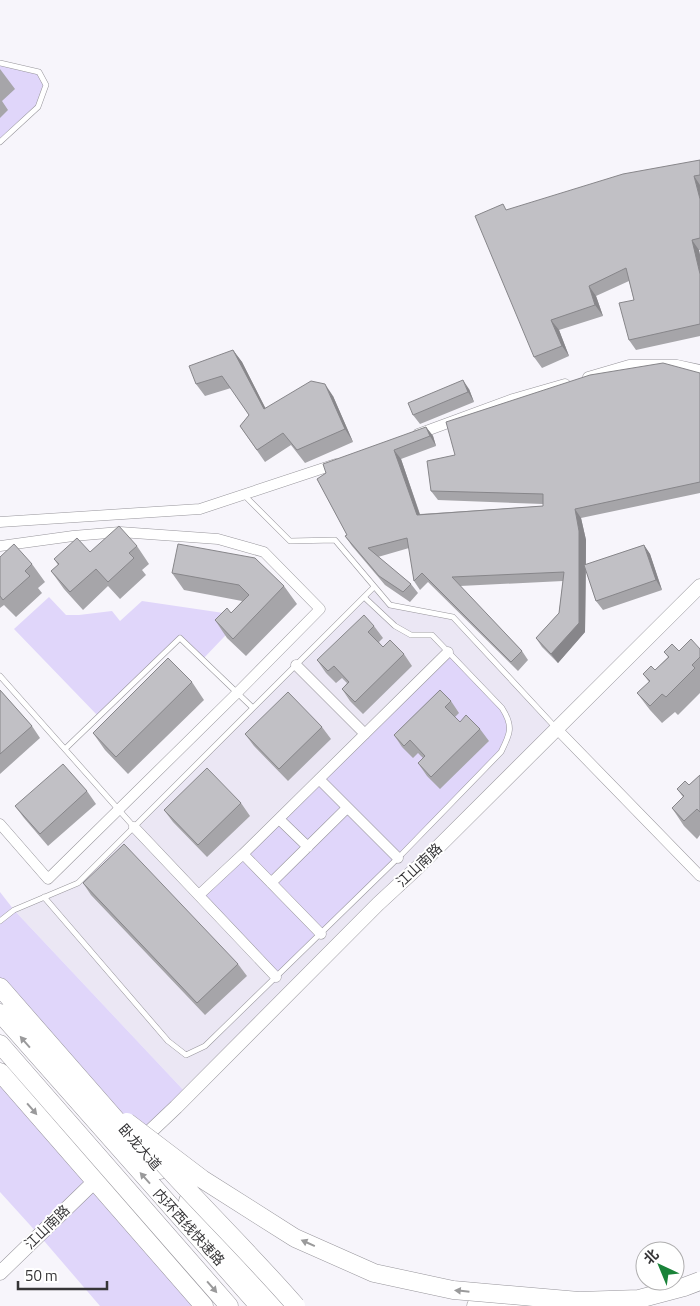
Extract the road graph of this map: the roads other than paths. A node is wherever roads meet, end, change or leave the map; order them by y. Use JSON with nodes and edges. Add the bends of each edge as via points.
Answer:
{"nodes":[{"id":1,"x":0,"y":63,"type":"edge"},
{"id":2,"x":0,"y":142,"type":"edge"},
{"id":3,"x":700,"y":370,"type":"edge"},
{"id":4,"x":405,"y":439,"type":"edge"},
{"id":5,"x":342,"y":462,"type":"edge"},
{"id":6,"x":244,"y":495,"type":"junction"},
{"id":7,"x":0,"y":522,"type":"edge"},
{"id":8,"x":0,"y":546,"type":"edge"},
{"id":9,"x":700,"y":586,"type":"edge"},
{"id":10,"x":374,"y":587,"type":"junction"},
{"id":11,"x":364,"y":597,"type":"junction"},
{"id":12,"x":448,"y":652,"type":"junction"},
{"id":13,"x":296,"y":665,"type":"junction"},
{"id":14,"x":0,"y":676,"type":"edge"},
{"id":15,"x":237,"y":693,"type":"junction"},
{"id":16,"x":253,"y":708,"type":"junction"},
{"id":17,"x":556,"y":728,"type":"junction"},
{"id":18,"x":365,"y":734,"type":"junction"},
{"id":19,"x":65,"y":749,"type":"junction"},
{"id":20,"x":319,"y":779,"type":"junction"},
{"id":21,"x":347,"y":808,"type":"junction"},
{"id":22,"x":119,"y":810,"type":"junction"},
{"id":23,"x":279,"y":818,"type":"junction"},
{"id":24,"x":0,"y":824,"type":"edge"},
{"id":25,"x":134,"y":827,"type":"junction"},
{"id":26,"x":308,"y":847,"type":"junction"},
{"id":27,"x":243,"y":854,"type":"junction"},
{"id":28,"x":398,"y":858,"type":"junction"},
{"id":29,"x":700,"y":876,"type":"edge"},
{"id":30,"x":271,"y":883,"type":"junction"},
{"id":31,"x":199,"y":895,"type":"junction"},
{"id":32,"x":44,"y":897,"type":"junction"},
{"id":33,"x":0,"y":921,"type":"edge"},
{"id":34,"x":321,"y":934,"type":"junction"},
{"id":35,"x":276,"y":977,"type":"junction"},
{"id":36,"x":0,"y":978,"type":"edge"},
{"id":37,"x":0,"y":987,"type":"edge"},
{"id":38,"x":0,"y":1013,"type":"edge"},
{"id":39,"x":0,"y":1044,"type":"edge"},
{"id":40,"x":0,"y":1072,"type":"edge"},
{"id":41,"x":28,"y":1076,"type":"junction"},
{"id":42,"x":127,"y":1122,"type":"junction"},
{"id":43,"x":137,"y":1144,"type":"junction"},
{"id":44,"x":94,"y":1181,"type":"junction"},
{"id":45,"x":0,"y":1274,"type":"edge"},
{"id":46,"x":700,"y":1281,"type":"edge"},
{"id":47,"x":560,"y":1301,"type":"junction"},
{"id":48,"x":204,"y":1306,"type":"edge"},
{"id":49,"x":210,"y":1306,"type":"edge"},
{"id":50,"x":228,"y":1306,"type":"edge"},
{"id":51,"x":259,"y":1306,"type":"edge"},
{"id":52,"x":280,"y":1306,"type":"edge"},
{"id":53,"x":296,"y":1306,"type":"edge"},
{"id":54,"x":476,"y":1306,"type":"edge"}],
"edges":[{"from":1,"to":2,"type":"lane","via":[[39,72],[46,85],[38,107]]},
{"from":3,"to":4,"type":"street","via":[[677,365],[629,365],[512,399]]},
{"from":5,"to":6,"type":"street"},
{"from":6,"to":7,"type":"street","via":[[200,509]]},
{"from":6,"to":10,"type":"lane","via":[[290,541],[336,540]]},
{"from":8,"to":15,"type":"street","via":[[120,532],[218,539],[264,552],[320,609]]},
{"from":9,"to":17,"type":"street","name":"江山南路"},
{"from":10,"to":11,"type":"lane"},
{"from":10,"to":17,"type":"lane","via":[[390,605],[453,616]]},
{"from":11,"to":12,"type":"lane","via":[[395,626],[411,635],[432,635]]},
{"from":11,"to":13,"type":"lane"},
{"from":12,"to":18,"type":"street"},
{"from":12,"to":28,"type":"lane","via":[[502,708],[509,719],[510,733],[501,752]]},
{"from":13,"to":16,"type":"lane"},
{"from":13,"to":18,"type":"street"},
{"from":14,"to":19,"type":"lane"},
{"from":15,"to":16,"type":"lane"},
{"from":15,"to":19,"type":"lane","via":[[180,638]]},
{"from":15,"to":22,"type":"street"},
{"from":16,"to":25,"type":"lane"},
{"from":17,"to":29,"type":"street"},
{"from":17,"to":43,"type":"street","name":"江山南路"},
{"from":18,"to":20,"type":"street"},
{"from":19,"to":22,"type":"lane"},
{"from":20,"to":21,"type":"street"},
{"from":20,"to":23,"type":"street"},
{"from":21,"to":26,"type":"street"},
{"from":21,"to":28,"type":"street"},
{"from":22,"to":24,"type":"street","via":[[48,879]]},
{"from":22,"to":25,"type":"lane"},
{"from":23,"to":26,"type":"street"},
{"from":23,"to":27,"type":"street"},
{"from":25,"to":31,"type":"street"},
{"from":25,"to":32,"type":"lane","via":[[78,883]]},
{"from":26,"to":30,"type":"street"},
{"from":27,"to":30,"type":"street"},
{"from":27,"to":31,"type":"street"},
{"from":28,"to":34,"type":"lane"},
{"from":30,"to":34,"type":"street"},
{"from":31,"to":35,"type":"street"},
{"from":32,"to":33,"type":"lane","via":[[14,910]]},
{"from":32,"to":35,"type":"lane","via":[[168,1041],[186,1055],[206,1046]]},
{"from":34,"to":35,"type":"lane"},
{"from":36,"to":42,"type":"highway"},
{"from":37,"to":43,"type":"highway","name":"卧龙大道"},
{"from":51,"to":38,"type":"highway","name":"内环西线快速路","one_way":true},
{"from":39,"to":41,"type":"highway","name":"内环西线快速路"},
{"from":40,"to":44,"type":"highway","one_way":true},
{"from":41,"to":49,"type":"highway","via":[[82,1155]]},
{"from":41,"to":50,"type":"highway","name":"内环西线快速路","one_way":true},
{"from":47,"to":42,"type":"highway","one_way":true,"bridge":true,"via":[[453,1290],[374,1273],[296,1238],[202,1179]]},
{"from":42,"to":53,"type":"highway","bridge":true},
{"from":43,"to":52,"type":"highway","name":"卧龙大道"},
{"from":44,"to":45,"type":"street","name":"江山南路"},
{"from":44,"to":48,"type":"highway"},
{"from":46,"to":47,"type":"highway","bridge":true,"via":[[639,1299]]},
{"from":47,"to":54,"type":"highway","bridge":true}]}
